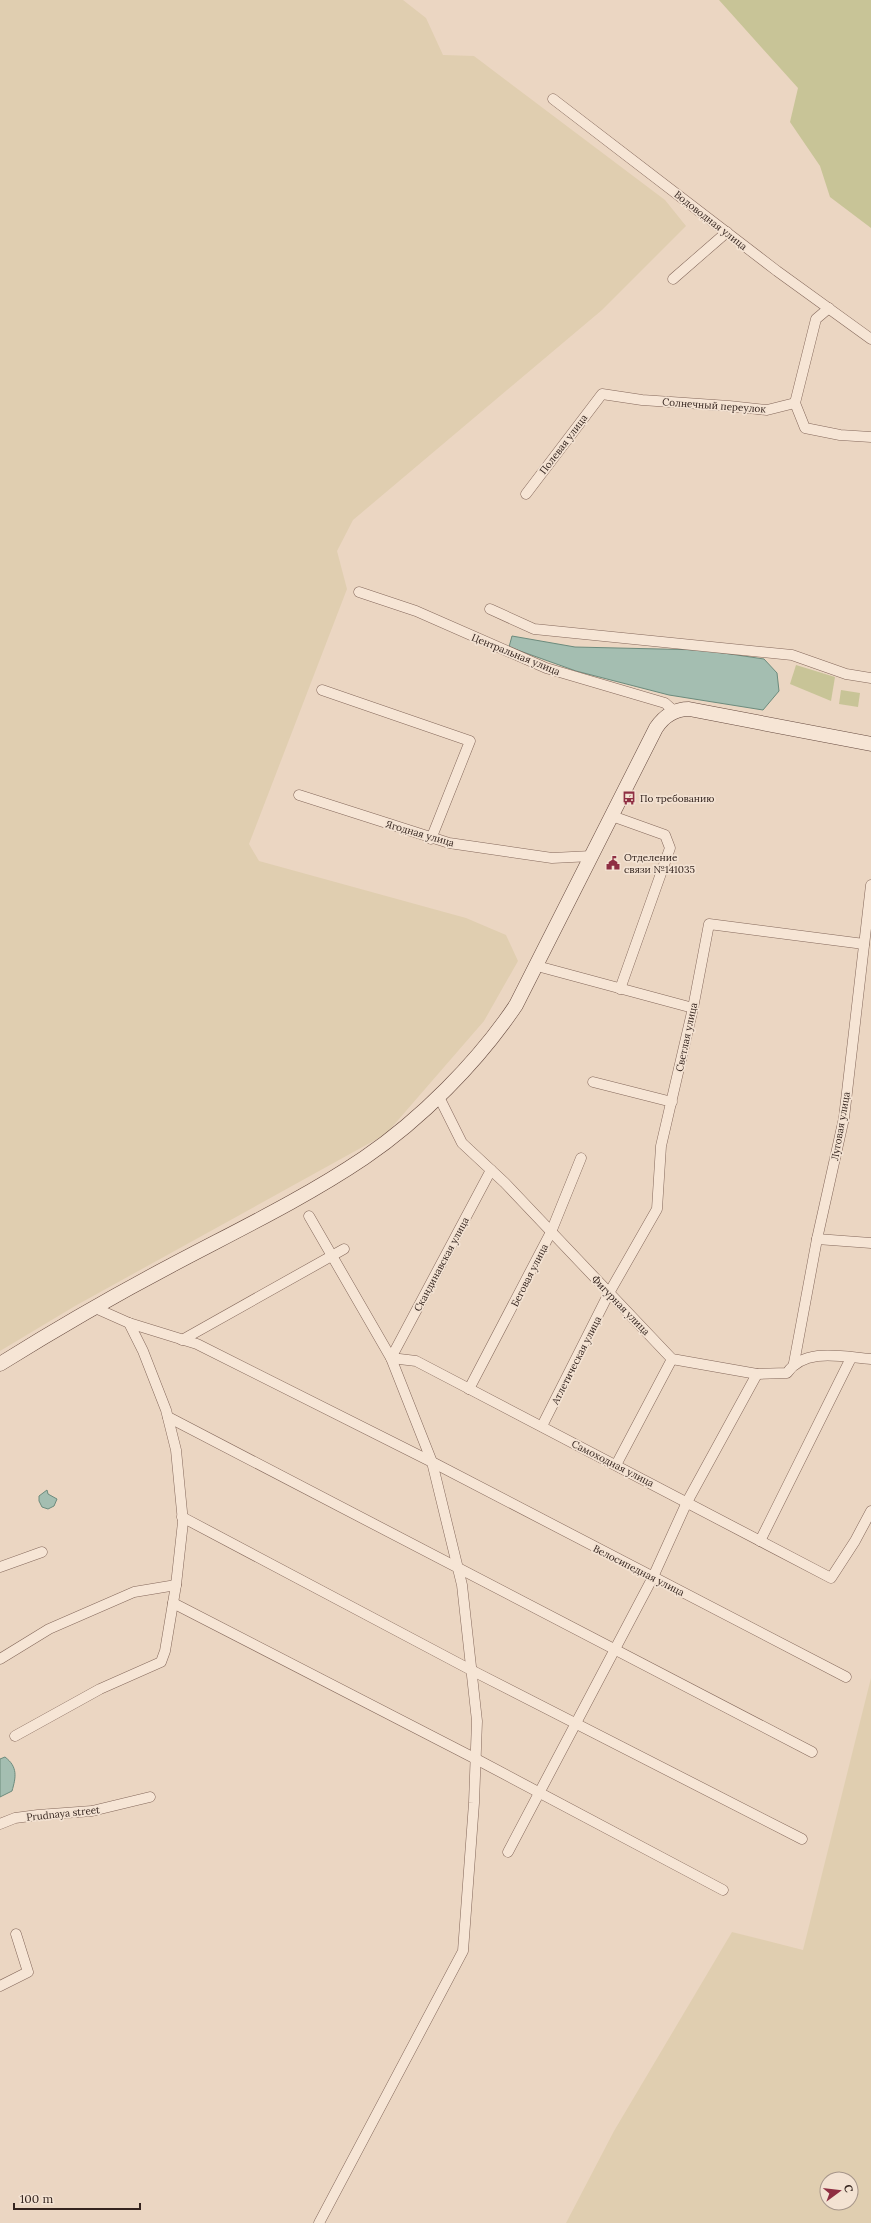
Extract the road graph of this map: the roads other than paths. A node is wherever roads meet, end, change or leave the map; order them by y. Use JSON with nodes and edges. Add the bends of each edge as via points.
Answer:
{"nodes":[{"id":1,"x":554,"y":99,"type":"dead end"},
{"id":2,"x":727,"y":232,"type":"junction"},
{"id":3,"x":673,"y":279,"type":"dead end"},
{"id":4,"x":829,"y":308,"type":"junction"},
{"id":5,"x":871,"y":339,"type":"edge"},
{"id":6,"x":602,"y":394,"type":"joint"},
{"id":7,"x":795,"y":403,"type":"junction"},
{"id":8,"x":871,"y":437,"type":"edge"},
{"id":9,"x":526,"y":494,"type":"dead end"},
{"id":10,"x":359,"y":592,"type":"dead end"},
{"id":11,"x":490,"y":609,"type":"dead end"},
{"id":12,"x":871,"y":678,"type":"edge"},
{"id":13,"x":322,"y":690,"type":"dead end"},
{"id":14,"x":674,"y":711,"type":"junction"},
{"id":15,"x":871,"y":744,"type":"edge"},
{"id":16,"x":299,"y":795,"type":"dead end"},
{"id":17,"x":612,"y":816,"type":"junction"},
{"id":18,"x":431,"y":839,"type":"junction"},
{"id":19,"x":592,"y":856,"type":"junction"},
{"id":20,"x":871,"y":886,"type":"edge"},
{"id":21,"x":864,"y":944,"type":"junction"},
{"id":22,"x":537,"y":966,"type":"junction"},
{"id":23,"x":620,"y":989,"type":"junction"},
{"id":24,"x":693,"y":1008,"type":"junction"},
{"id":25,"x":593,"y":1082,"type":"dead end"},
{"id":26,"x":438,"y":1095,"type":"junction"},
{"id":27,"x":672,"y":1102,"type":"junction"},
{"id":28,"x":581,"y":1158,"type":"dead end"},
{"id":29,"x":491,"y":1170,"type":"junction"},
{"id":30,"x":309,"y":1216,"type":"dead end"},
{"id":31,"x":551,"y":1232,"type":"junction"},
{"id":32,"x":818,"y":1239,"type":"junction"},
{"id":33,"x":871,"y":1243,"type":"edge"},
{"id":34,"x":344,"y":1249,"type":"dead end"},
{"id":35,"x":332,"y":1256,"type":"junction"},
{"id":36,"x":609,"y":1293,"type":"junction"},
{"id":37,"x":93,"y":1307,"type":"junction"},
{"id":38,"x":128,"y":1323,"type":"junction"},
{"id":39,"x":182,"y":1340,"type":"junction"},
{"id":40,"x":391,"y":1358,"type":"junction"},
{"id":41,"x":851,"y":1358,"type":"junction"},
{"id":42,"x":672,"y":1359,"type":"junction"},
{"id":43,"x":871,"y":1359,"type":"edge"},
{"id":44,"x":794,"y":1363,"type":"junction"},
{"id":45,"x":0,"y":1364,"type":"edge"},
{"id":46,"x":757,"y":1374,"type":"junction"},
{"id":47,"x":469,"y":1388,"type":"junction"},
{"id":48,"x":168,"y":1416,"type":"junction"},
{"id":49,"x":542,"y":1426,"type":"junction"},
{"id":50,"x":432,"y":1462,"type":"junction"},
{"id":51,"x":616,"y":1465,"type":"junction"},
{"id":52,"x":687,"y":1502,"type":"junction"},
{"id":53,"x":871,"y":1511,"type":"edge"},
{"id":54,"x":182,"y":1517,"type":"junction"},
{"id":55,"x":760,"y":1541,"type":"junction"},
{"id":56,"x":42,"y":1552,"type":"dead end"},
{"id":57,"x":0,"y":1567,"type":"edge"},
{"id":58,"x":458,"y":1568,"type":"junction"},
{"id":59,"x":653,"y":1577,"type":"junction"},
{"id":60,"x":176,"y":1585,"type":"junction"},
{"id":61,"x":173,"y":1603,"type":"junction"},
{"id":62,"x":614,"y":1649,"type":"junction"},
{"id":63,"x":0,"y":1659,"type":"edge"},
{"id":64,"x":472,"y":1670,"type":"junction"},
{"id":65,"x":846,"y":1677,"type":"dead end"},
{"id":66,"x":575,"y":1722,"type":"junction"},
{"id":67,"x":15,"y":1736,"type":"dead end"},
{"id":68,"x":812,"y":1752,"type":"dead end"},
{"id":69,"x":476,"y":1759,"type":"junction"},
{"id":70,"x":539,"y":1793,"type":"junction"},
{"id":71,"x":150,"y":1797,"type":"dead end"},
{"id":72,"x":0,"y":1824,"type":"edge"},
{"id":73,"x":802,"y":1839,"type":"dead end"},
{"id":74,"x":508,"y":1852,"type":"dead end"},
{"id":75,"x":723,"y":1890,"type":"dead end"},
{"id":76,"x":16,"y":1934,"type":"dead end"},
{"id":77,"x":0,"y":1986,"type":"edge"},
{"id":78,"x":320,"y":2223,"type":"edge"}],
"edges":[{"from":1,"to":2,"type":"street","name":"Водоводная улица"},
{"from":2,"to":3,"type":"street"},
{"from":2,"to":4,"type":"street","name":"Водоводная улица"},
{"from":4,"to":5,"type":"street","name":"Водоводная улица"},
{"from":4,"to":7,"type":"street","via":[[816,319]]},
{"from":6,"to":7,"type":"street","name":"Солнечный переулок","via":[[642,400],[767,410]]},
{"from":6,"to":9,"type":"street","name":"Полевая улица"},
{"from":7,"to":8,"type":"street","via":[[805,428],[840,436]]},
{"from":10,"to":14,"type":"street","name":"Центральная улица","via":[[416,611],[546,668],[665,703]]},
{"from":11,"to":12,"type":"street","via":[[534,629],[792,655],[846,674]]},
{"from":13,"to":18,"type":"street","via":[[470,741]]},
{"from":14,"to":15,"type":"street","via":[[700,711]]},
{"from":14,"to":17,"type":"street","via":[[656,728]]},
{"from":16,"to":18,"type":"street","name":"Ягодная улица"},
{"from":17,"to":19,"type":"street"},
{"from":17,"to":23,"type":"street","via":[[665,835],[670,848]]},
{"from":18,"to":19,"type":"street","name":"Ягодная улица","via":[[552,858]]},
{"from":19,"to":22,"type":"street"},
{"from":20,"to":21,"type":"street","name":"Луговая улица"},
{"from":21,"to":24,"type":"street","name":"Светлая улица","via":[[709,924]]},
{"from":21,"to":32,"type":"street","name":"Луговая улица","via":[[844,1118]]},
{"from":22,"to":23,"type":"street"},
{"from":22,"to":26,"type":"street","via":[[500,1030],[477,1058]]},
{"from":23,"to":24,"type":"street"},
{"from":24,"to":27,"type":"street","name":"Светлая улица"},
{"from":25,"to":27,"type":"street"},
{"from":26,"to":29,"type":"street","name":"Фигурная улица","via":[[462,1143]]},
{"from":26,"to":37,"type":"street","via":[[401,1130],[352,1165],[265,1216]]},
{"from":27,"to":36,"type":"street","name":"Светлая улица","via":[[661,1146],[657,1209]]},
{"from":28,"to":31,"type":"street","name":"Беговая улица"},
{"from":29,"to":31,"type":"street","name":"Фигурная улица"},
{"from":29,"to":40,"type":"street","name":"Скандинавская улица"},
{"from":30,"to":35,"type":"street"},
{"from":31,"to":36,"type":"street","name":"Фигурная улица"},
{"from":31,"to":47,"type":"street","name":"Беговая улица"},
{"from":32,"to":33,"type":"street"},
{"from":32,"to":44,"type":"street","name":"Луговая улица"},
{"from":34,"to":35,"type":"street"},
{"from":35,"to":39,"type":"street"},
{"from":35,"to":40,"type":"street"},
{"from":36,"to":42,"type":"street","name":"Фигурная улица"},
{"from":36,"to":49,"type":"street","name":"Атлетическая улица"},
{"from":37,"to":38,"type":"street","name":"Велосипедная улица"},
{"from":37,"to":45,"type":"street"},
{"from":38,"to":39,"type":"street","name":"Велосипедная улица"},
{"from":38,"to":48,"type":"street","via":[[143,1351]]},
{"from":39,"to":50,"type":"street","name":"Велосипедная улица","via":[[197,1344]]},
{"from":40,"to":47,"type":"street","name":"Самоходная улица","via":[[416,1361]]},
{"from":40,"to":50,"type":"street"},
{"from":41,"to":43,"type":"street"},
{"from":41,"to":44,"type":"street","via":[[812,1356]]},
{"from":41,"to":55,"type":"street"},
{"from":42,"to":46,"type":"street"},
{"from":42,"to":51,"type":"street"},
{"from":44,"to":46,"type":"street","via":[[787,1373]]},
{"from":46,"to":52,"type":"street"},
{"from":47,"to":49,"type":"street","name":"Самоходная улица"},
{"from":48,"to":54,"type":"street","via":[[176,1450]]},
{"from":48,"to":58,"type":"street"},
{"from":49,"to":51,"type":"street","name":"Самоходная улица"},
{"from":50,"to":58,"type":"street"},
{"from":50,"to":59,"type":"street","name":"Велосипедная улица"},
{"from":51,"to":52,"type":"street","name":"Самоходная улица"},
{"from":52,"to":55,"type":"street","name":"Самоходная улица"},
{"from":52,"to":59,"type":"street"},
{"from":53,"to":55,"type":"street","name":"Самоходная улица","via":[[831,1578]]},
{"from":54,"to":60,"type":"street"},
{"from":54,"to":64,"type":"street"},
{"from":56,"to":57,"type":"street"},
{"from":58,"to":62,"type":"street"},
{"from":58,"to":64,"type":"street"},
{"from":59,"to":62,"type":"street"},
{"from":59,"to":65,"type":"street","name":"Велосипедная улица"},
{"from":60,"to":61,"type":"street"},
{"from":60,"to":63,"type":"street","via":[[134,1592],[49,1629]]},
{"from":61,"to":67,"type":"street","via":[[161,1662],[100,1689]]},
{"from":61,"to":69,"type":"street"},
{"from":62,"to":66,"type":"street"},
{"from":62,"to":68,"type":"street"},
{"from":64,"to":66,"type":"street"},
{"from":64,"to":69,"type":"street","via":[[477,1721]]},
{"from":66,"to":70,"type":"street"},
{"from":66,"to":73,"type":"street"},
{"from":69,"to":70,"type":"street"},
{"from":69,"to":78,"type":"street","via":[[463,1951]]},
{"from":70,"to":74,"type":"street"},
{"from":70,"to":75,"type":"street"},
{"from":71,"to":72,"type":"street","name":"Prudnaya street","via":[[92,1812],[15,1818]]},
{"from":76,"to":77,"type":"street","via":[[28,1972]]}]}
